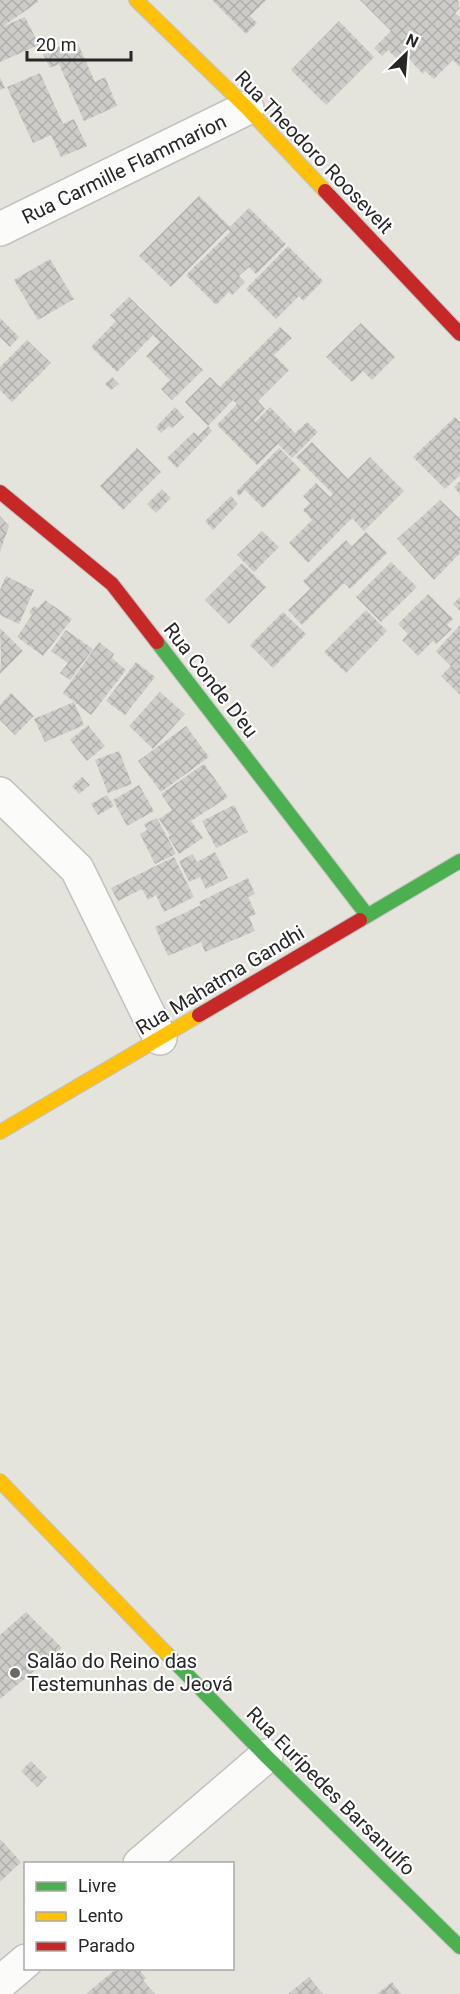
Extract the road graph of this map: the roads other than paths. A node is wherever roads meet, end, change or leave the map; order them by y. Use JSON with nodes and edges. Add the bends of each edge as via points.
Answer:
{"nodes":[{"id":1,"x":136,"y":0,"type":"edge"},
{"id":2,"x":247,"y":108,"type":"junction"},
{"id":3,"x":0,"y":229,"type":"edge"},
{"id":4,"x":460,"y":334,"type":"edge"},
{"id":5,"x":0,"y":492,"type":"edge"},
{"id":6,"x":0,"y":794,"type":"edge"},
{"id":7,"x":460,"y":861,"type":"edge"},
{"id":8,"x":367,"y":915,"type":"junction"},
{"id":9,"x":160,"y":1038,"type":"junction"},
{"id":10,"x":0,"y":1132,"type":"edge"},
{"id":11,"x":0,"y":1481,"type":"edge"},
{"id":12,"x":266,"y":1756,"type":"junction"},
{"id":13,"x":141,"y":1862,"type":"edge"},
{"id":14,"x":460,"y":1947,"type":"edge"},
{"id":15,"x":24,"y":1963,"type":"edge"},
{"id":16,"x":0,"y":1983,"type":"edge"}],
"edges":[{"from":1,"to":2,"type":"street","name":"Rua Theodoro Roosevelt"},
{"from":2,"to":3,"type":"street","name":"Rua Carmille Flammarion"},
{"from":2,"to":4,"type":"street","name":"Rua Theodoro Roosevelt"},
{"from":5,"to":8,"type":"street","name":"Rua Conde D'eu","via":[[112,584]]},
{"from":6,"to":9,"type":"street","via":[[77,869]]},
{"from":7,"to":8,"type":"street","name":"Rua Mahatma Gandhi"},
{"from":8,"to":9,"type":"street","name":"Rua Mahatma Gandhi"},
{"from":9,"to":10,"type":"street","name":"Rua Mahatma Gandhi"},
{"from":11,"to":12,"type":"street","name":"Rua Eurípedes Barsanulfo"},
{"from":12,"to":13,"type":"street"},
{"from":12,"to":14,"type":"street","name":"Rua Eurípedes Barsanulfo"},
{"from":15,"to":16,"type":"street"}]}
